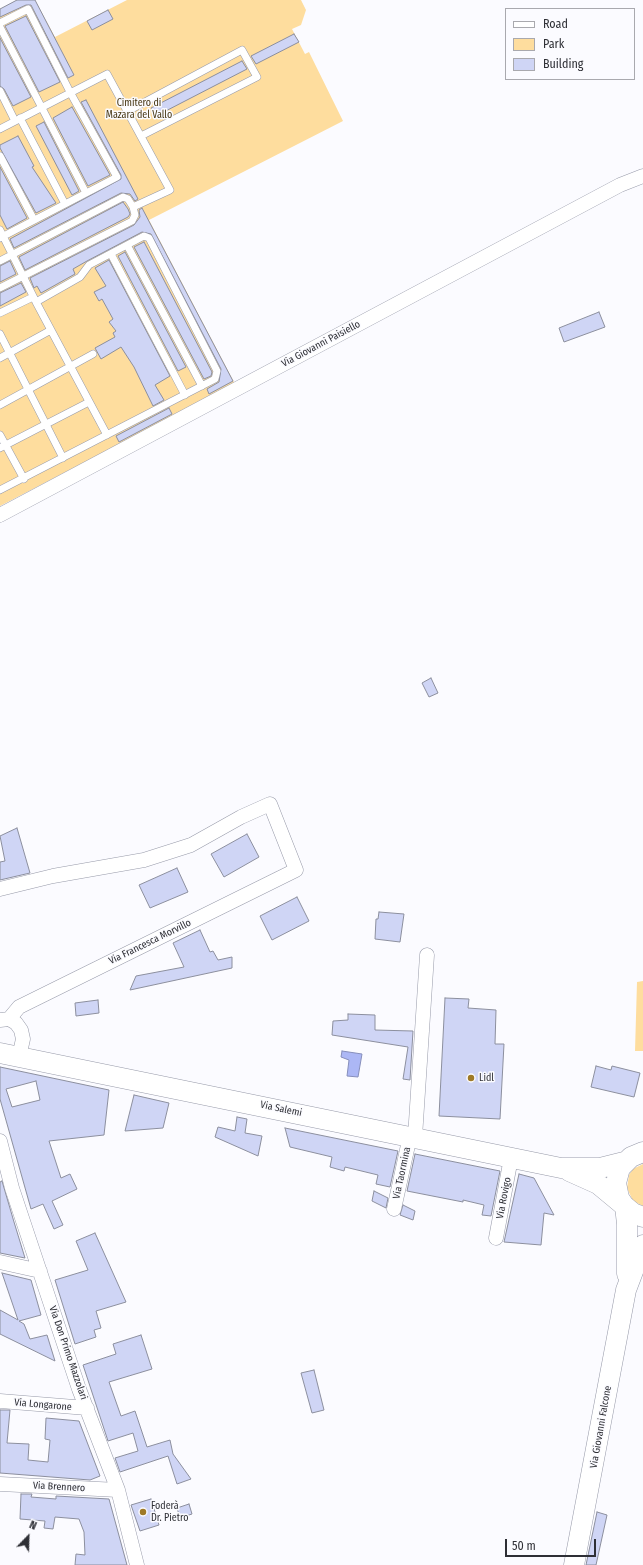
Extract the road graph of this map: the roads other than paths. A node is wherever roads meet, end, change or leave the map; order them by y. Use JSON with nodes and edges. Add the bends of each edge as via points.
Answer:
{"nodes":[{"id":1,"x":0,"y":23,"type":"edge"},
{"id":2,"x":0,"y":27,"type":"edge"},
{"id":3,"x":0,"y":92,"type":"edge"},
{"id":4,"x":70,"y":92,"type":"junction"},
{"id":5,"x":42,"y":107,"type":"junction"},
{"id":6,"x":128,"y":111,"type":"junction"},
{"id":7,"x":18,"y":119,"type":"junction"},
{"id":8,"x":0,"y":130,"type":"edge"},
{"id":9,"x":141,"y":136,"type":"junction"},
{"id":10,"x":0,"y":156,"type":"edge"},
{"id":11,"x":643,"y":176,"type":"edge"},
{"id":12,"x":86,"y":193,"type":"junction"},
{"id":13,"x":65,"y":204,"type":"junction"},
{"id":14,"x":133,"y":207,"type":"junction"},
{"id":15,"x":34,"y":220,"type":"junction"},
{"id":16,"x":1,"y":235,"type":"edge"},
{"id":17,"x":127,"y":245,"type":"junction"},
{"id":18,"x":111,"y":254,"type":"junction"},
{"id":19,"x":12,"y":255,"type":"junction"},
{"id":20,"x":0,"y":261,"type":"edge"},
{"id":21,"x":22,"y":276,"type":"junction"},
{"id":22,"x":0,"y":288,"type":"edge"},
{"id":23,"x":34,"y":299,"type":"junction"},
{"id":24,"x":0,"y":313,"type":"edge"},
{"id":25,"x":51,"y":330,"type":"junction"},
{"id":26,"x":0,"y":334,"type":"edge"},
{"id":27,"x":10,"y":353,"type":"junction"},
{"id":28,"x":94,"y":354,"type":"dead end"},
{"id":29,"x":0,"y":358,"type":"edge"},
{"id":30,"x":70,"y":366,"type":"junction"},
{"id":31,"x":202,"y":386,"type":"junction"},
{"id":32,"x":28,"y":389,"type":"junction"},
{"id":33,"x":185,"y":395,"type":"junction"},
{"id":34,"x":89,"y":402,"type":"junction"},
{"id":35,"x":0,"y":405,"type":"edge"},
{"id":36,"x":46,"y":426,"type":"junction"},
{"id":37,"x":0,"y":435,"type":"edge"},
{"id":38,"x":107,"y":435,"type":"junction"},
{"id":39,"x":3,"y":447,"type":"edge"},
{"id":40,"x":64,"y":458,"type":"junction"},
{"id":41,"x":24,"y":479,"type":"junction"},
{"id":42,"x":0,"y":490,"type":"edge"},
{"id":43,"x":0,"y":515,"type":"edge"},
{"id":44,"x":0,"y":889,"type":"edge"},
{"id":45,"x":427,"y":955,"type":"dead end"},
{"id":46,"x":4,"y":1019,"type":"edge"},
{"id":47,"x":0,"y":1053,"type":"edge"},
{"id":48,"x":19,"y":1057,"type":"junction"},
{"id":49,"x":412,"y":1137,"type":"junction"},
{"id":50,"x":0,"y":1141,"type":"edge"},
{"id":51,"x":637,"y":1152,"type":"edge"},
{"id":52,"x":511,"y":1158,"type":"junction"},
{"id":53,"x":561,"y":1168,"type":"junction"},
{"id":54,"x":6,"y":1187,"type":"edge"},
{"id":55,"x":624,"y":1205,"type":"junction"},
{"id":56,"x":394,"y":1209,"type":"dead end"},
{"id":57,"x":643,"y":1217,"type":"edge"},
{"id":58,"x":496,"y":1238,"type":"dead end"},
{"id":59,"x":643,"y":1246,"type":"edge"},
{"id":60,"x":0,"y":1262,"type":"edge"},
{"id":61,"x":40,"y":1271,"type":"junction"},
{"id":62,"x":626,"y":1290,"type":"junction"},
{"id":63,"x":0,"y":1401,"type":"edge"},
{"id":64,"x":87,"y":1408,"type":"junction"},
{"id":65,"x":0,"y":1484,"type":"edge"},
{"id":66,"x":118,"y":1490,"type":"junction"},
{"id":67,"x":137,"y":1565,"type":"edge"},
{"id":68,"x":574,"y":1565,"type":"edge"}],
"edges":[{"from":1,"to":4,"type":"lane","via":[[28,9]]},
{"from":2,"to":5,"type":"lane"},
{"from":3,"to":7,"type":"lane"},
{"from":4,"to":5,"type":"lane"},
{"from":4,"to":6,"type":"lane","via":[[107,74]]},
{"from":4,"to":12,"type":"lane","via":[[117,177]]},
{"from":5,"to":7,"type":"lane"},
{"from":5,"to":12,"type":"lane"},
{"from":6,"to":9,"type":"lane"},
{"from":6,"to":9,"type":"lane","via":[[242,50],[258,77]]},
{"from":7,"to":8,"type":"lane"},
{"from":7,"to":13,"type":"lane"},
{"from":9,"to":14,"type":"lane","via":[[170,190]]},
{"from":10,"to":15,"type":"lane"},
{"from":11,"to":43,"type":"street","name":"Via Giovanni Paisiello","via":[[620,185]]},
{"from":12,"to":13,"type":"lane"},
{"from":13,"to":15,"type":"lane"},
{"from":14,"to":19,"type":"lane","via":[[128,199],[123,197]]},
{"from":14,"to":21,"type":"lane","via":[[135,215],[132,221]]},
{"from":15,"to":16,"type":"lane"},
{"from":16,"to":19,"type":"lane"},
{"from":17,"to":18,"type":"lane"},
{"from":17,"to":31,"type":"lane"},
{"from":17,"to":31,"type":"lane","via":[[144,236],[149,238],[217,371],[215,379]]},
{"from":18,"to":23,"type":"lane","via":[[89,265],[80,277]]},
{"from":18,"to":33,"type":"lane"},
{"from":19,"to":20,"type":"lane"},
{"from":19,"to":21,"type":"lane"},
{"from":21,"to":22,"type":"lane"},
{"from":21,"to":23,"type":"lane"},
{"from":23,"to":24,"type":"lane"},
{"from":23,"to":25,"type":"lane"},
{"from":25,"to":27,"type":"lane"},
{"from":25,"to":30,"type":"lane"},
{"from":26,"to":27,"type":"lane"},
{"from":27,"to":29,"type":"lane"},
{"from":27,"to":32,"type":"lane"},
{"from":28,"to":30,"type":"lane"},
{"from":30,"to":32,"type":"lane"},
{"from":30,"to":34,"type":"lane"},
{"from":31,"to":33,"type":"lane"},
{"from":32,"to":35,"type":"lane"},
{"from":32,"to":36,"type":"lane"},
{"from":33,"to":38,"type":"lane"},
{"from":34,"to":36,"type":"lane"},
{"from":34,"to":38,"type":"lane"},
{"from":36,"to":39,"type":"lane"},
{"from":36,"to":40,"type":"lane"},
{"from":37,"to":39,"type":"lane"},
{"from":38,"to":40,"type":"lane"},
{"from":39,"to":41,"type":"lane"},
{"from":40,"to":41,"type":"lane"},
{"from":41,"to":42,"type":"lane"},
{"from":44,"to":46,"type":"street","name":"Via Francesca Morvillo","via":[[53,876],[144,860],[191,845],[270,804],[296,870],[19,1007]]},
{"from":45,"to":49,"type":"street","name":"Via Taormina"},
{"from":46,"to":48,"type":"street","via":[[16,1022],[21,1030],[23,1039]]},
{"from":47,"to":48,"type":"main road","name":"Via Salemi"},
{"from":48,"to":49,"type":"main road","name":"Via Salemi"},
{"from":49,"to":52,"type":"main road","name":"Via Salemi"},
{"from":49,"to":56,"type":"street","name":"Via Taormina"},
{"from":50,"to":54,"type":"street","name":"Via Don Primo Mazzolari"},
{"from":51,"to":53,"type":"main road","via":[[600,1168]]},
{"from":51,"to":55,"type":"main road","via":[[620,1168],[616,1183]]},
{"from":52,"to":53,"type":"main road","name":"Via Salemi"},
{"from":52,"to":58,"type":"street","name":"Via Rovigo"},
{"from":53,"to":55,"type":"main road","via":[[598,1184]]},
{"from":54,"to":61,"type":"street","name":"Via Don Primo Mazzolari"},
{"from":55,"to":57,"type":"main road"},
{"from":55,"to":62,"type":"main road","via":[[627,1239]]},
{"from":59,"to":62,"type":"main road"},
{"from":60,"to":61,"type":"street"},
{"from":61,"to":64,"type":"street","name":"Via Don Primo Mazzolari"},
{"from":62,"to":68,"type":"main road","name":"Via Giovanni Falcone"},
{"from":63,"to":64,"type":"street","name":"Via Longarone"},
{"from":64,"to":66,"type":"street","name":"Via Don Primo Mazzolari"},
{"from":65,"to":66,"type":"street","name":"Via Brennero"},
{"from":66,"to":67,"type":"street","name":"Via Don Primo Mazzolari"}]}
